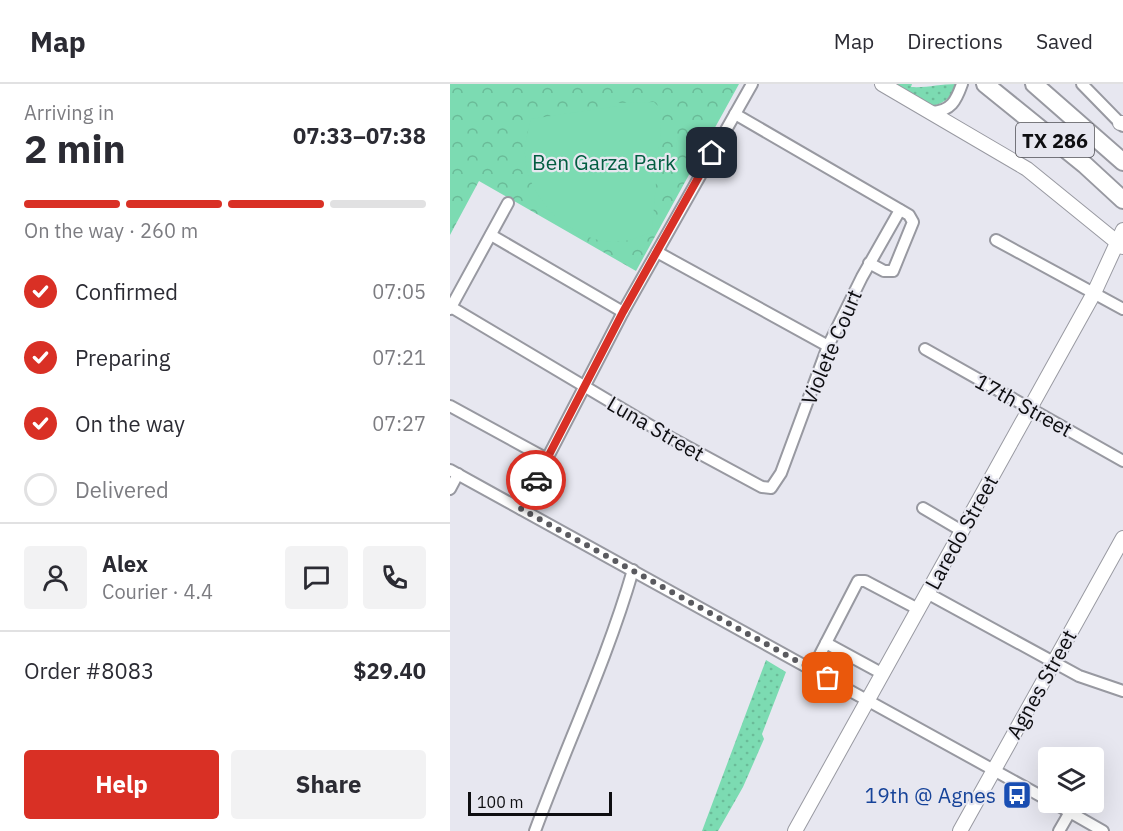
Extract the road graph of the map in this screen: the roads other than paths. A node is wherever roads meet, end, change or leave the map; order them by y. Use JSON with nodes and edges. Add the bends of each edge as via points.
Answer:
{"nodes":[{"id":1,"x":752,"y":84,"type":"edge"},
{"id":2,"x":882,"y":84,"type":"edge"},
{"id":3,"x":962,"y":84,"type":"edge"},
{"id":4,"x":985,"y":84,"type":"edge"},
{"id":5,"x":1034,"y":84,"type":"edge"},
{"id":6,"x":1082,"y":84,"type":"edge"},
{"id":7,"x":932,"y":112,"type":"junction"},
{"id":8,"x":735,"y":114,"type":"junction"},
{"id":9,"x":1122,"y":124,"type":"edge"},
{"id":10,"x":1123,"y":162,"type":"edge"},
{"id":11,"x":1123,"y":200,"type":"edge"},
{"id":12,"x":508,"y":203,"type":"dead end"},
{"id":13,"x":900,"y":210,"type":"junction"},
{"id":14,"x":491,"y":235,"type":"junction"},
{"id":15,"x":996,"y":240,"type":"dead end"},
{"id":16,"x":1122,"y":240,"type":"edge"},
{"id":17,"x":657,"y":252,"type":"junction"},
{"id":18,"x":869,"y":263,"type":"junction"},
{"id":19,"x":1094,"y":293,"type":"junction"},
{"id":20,"x":451,"y":308,"type":"edge"},
{"id":21,"x":1123,"y":309,"type":"edge"},
{"id":22,"x":623,"y":312,"type":"junction"},
{"id":23,"x":828,"y":346,"type":"junction"},
{"id":24,"x":925,"y":349,"type":"dead end"},
{"id":25,"x":584,"y":386,"type":"junction"},
{"id":26,"x":450,"y":406,"type":"edge"},
{"id":27,"x":1030,"y":409,"type":"junction"},
{"id":28,"x":547,"y":459,"type":"junction"},
{"id":29,"x":1123,"y":461,"type":"edge"},
{"id":30,"x":454,"y":472,"type":"edge"},
{"id":31,"x":771,"y":488,"type":"joint"},
{"id":32,"x":450,"y":489,"type":"edge"},
{"id":33,"x":923,"y":508,"type":"dead end"},
{"id":34,"x":521,"y":509,"type":"junction"},
{"id":35,"x":962,"y":531,"type":"junction"},
{"id":36,"x":1123,"y":538,"type":"edge"},
{"id":37,"x":633,"y":570,"type":"junction"},
{"id":38,"x":927,"y":593,"type":"junction"},
{"id":39,"x":918,"y":609,"type":"junction"},
{"id":40,"x":826,"y":642,"type":"junction"},
{"id":41,"x":1054,"y":663,"type":"junction"},
{"id":42,"x":812,"y":670,"type":"junction"},
{"id":43,"x":882,"y":674,"type":"junction"},
{"id":44,"x":1123,"y":691,"type":"edge"},
{"id":45,"x":868,"y":701,"type":"junction"},
{"id":46,"x":993,"y":770,"type":"junction"},
{"id":47,"x":1038,"y":794,"type":"edge"},
{"id":48,"x":1069,"y":813,"type":"edge"},
{"id":49,"x":1072,"y":813,"type":"edge"},
{"id":50,"x":535,"y":831,"type":"edge"},
{"id":51,"x":795,"y":831,"type":"edge"},
{"id":52,"x":960,"y":831,"type":"edge"},
{"id":53,"x":1059,"y":831,"type":"edge"},
{"id":54,"x":1103,"y":831,"type":"edge"}],
"edges":[{"from":1,"to":8,"type":"street"},
{"from":2,"to":7,"type":"main road"},
{"from":3,"to":7,"type":"street","via":[[950,108]]},
{"from":4,"to":11,"type":"highway","number":"TX 286"},
{"from":5,"to":10,"type":"highway","number":"TX 286"},
{"from":6,"to":9,"type":"street"},
{"from":7,"to":16,"type":"main road","via":[[1027,169]]},
{"from":8,"to":13,"type":"street"},
{"from":8,"to":17,"type":"street"},
{"from":12,"to":14,"type":"street"},
{"from":13,"to":18,"type":"street","name":"Violete Court"},
{"from":13,"to":18,"type":"street","via":[[913,222],[893,271]]},
{"from":14,"to":20,"type":"street"},
{"from":14,"to":22,"type":"street"},
{"from":15,"to":19,"type":"street"},
{"from":16,"to":19,"type":"main road","name":"Laredo Street"},
{"from":17,"to":22,"type":"street"},
{"from":17,"to":23,"type":"street"},
{"from":18,"to":23,"type":"street","name":"Violete Court"},
{"from":19,"to":21,"type":"street"},
{"from":19,"to":27,"type":"main road","name":"Laredo Street"},
{"from":20,"to":25,"type":"street","name":"Luna Street"},
{"from":22,"to":25,"type":"street"},
{"from":23,"to":31,"type":"street","name":"Violete Court","via":[[781,473]]},
{"from":24,"to":27,"type":"street","name":"17th Street"},
{"from":25,"to":28,"type":"street"},
{"from":25,"to":31,"type":"street","name":"Luna Street","via":[[673,439],[762,487]]},
{"from":26,"to":28,"type":"street"},
{"from":27,"to":29,"type":"street","name":"17th Street"},
{"from":27,"to":35,"type":"main road","name":"Laredo Street"},
{"from":28,"to":34,"type":"street"},
{"from":30,"to":32,"type":"street"},
{"from":30,"to":34,"type":"street"},
{"from":33,"to":35,"type":"street"},
{"from":34,"to":37,"type":"street"},
{"from":35,"to":38,"type":"main road","name":"Laredo Street"},
{"from":36,"to":41,"type":"main road","name":"Agnes Street"},
{"from":37,"to":42,"type":"street"},
{"from":37,"to":50,"type":"street","via":[[585,707],[566,745]]},
{"from":38,"to":39,"type":"main road","name":"Laredo Street"},
{"from":38,"to":41,"type":"street"},
{"from":39,"to":40,"type":"street","via":[[860,581]]},
{"from":39,"to":43,"type":"main road","name":"Laredo Street"},
{"from":40,"to":42,"type":"street"},
{"from":40,"to":43,"type":"street"},
{"from":41,"to":44,"type":"street","via":[[1090,681]]},
{"from":41,"to":46,"type":"main road","name":"Agnes Street"},
{"from":42,"to":45,"type":"street"},
{"from":43,"to":45,"type":"main road","name":"Laredo Street"},
{"from":45,"to":46,"type":"street"},
{"from":45,"to":51,"type":"main road","name":"Laredo Street"},
{"from":46,"to":47,"type":"street"},
{"from":46,"to":52,"type":"main road","name":"Agnes Street"},
{"from":48,"to":53,"type":"street"},
{"from":49,"to":54,"type":"street"}]}
